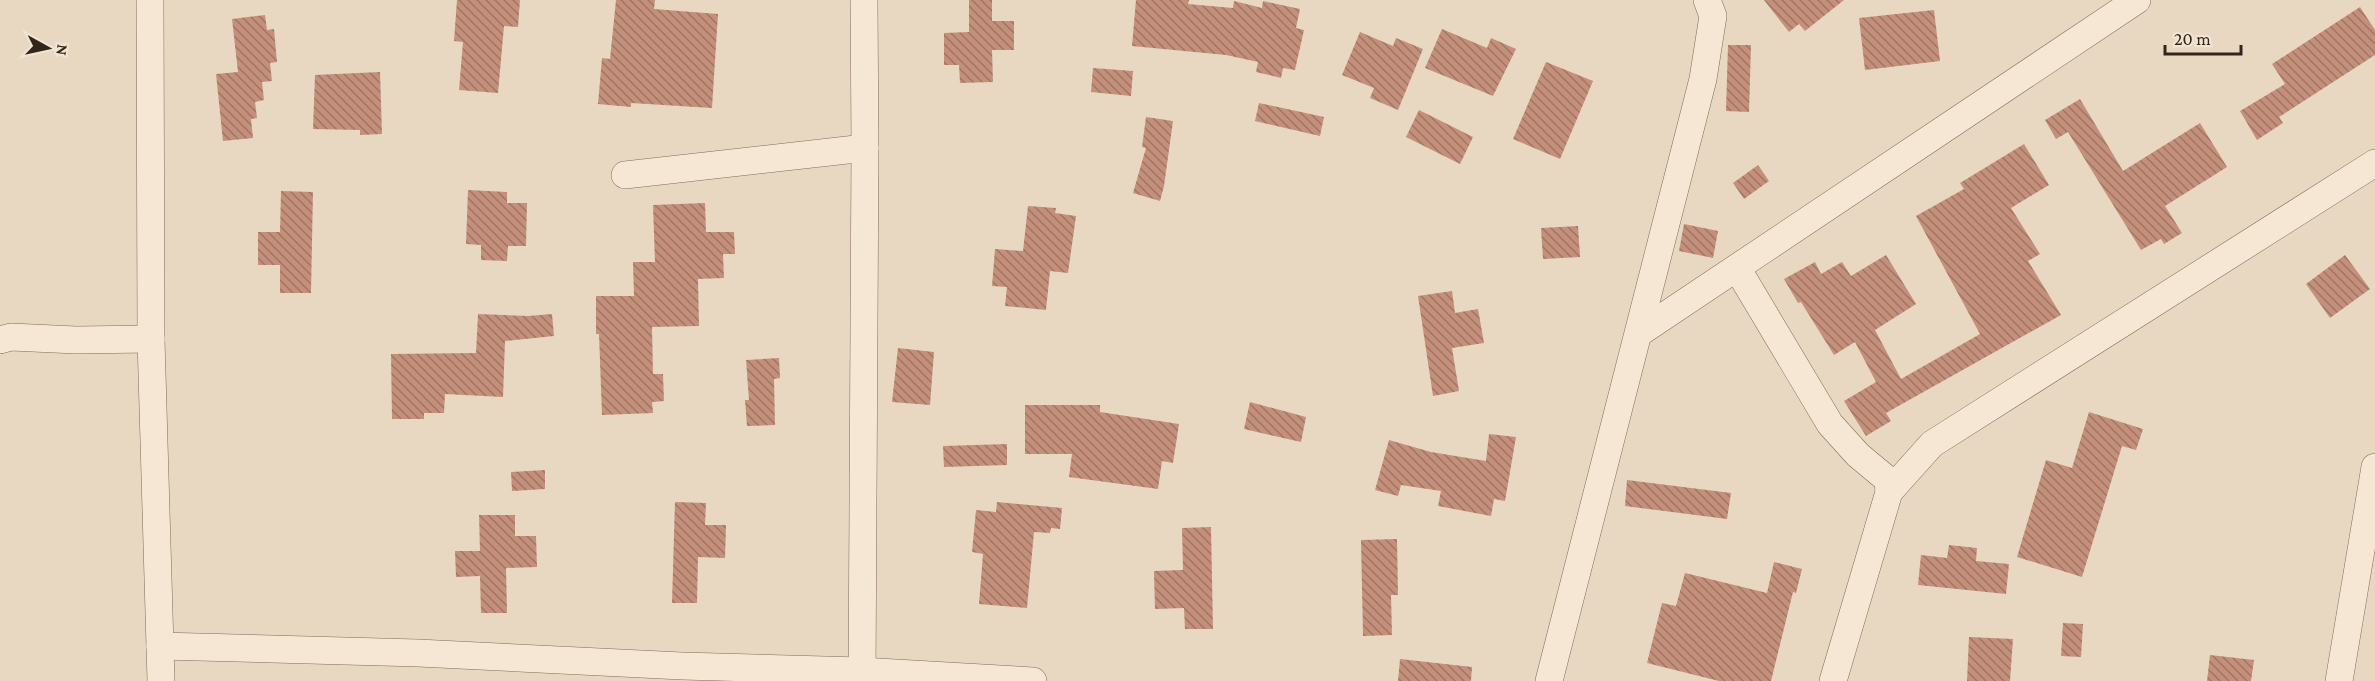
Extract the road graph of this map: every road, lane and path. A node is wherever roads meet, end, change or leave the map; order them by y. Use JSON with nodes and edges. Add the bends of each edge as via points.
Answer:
{"nodes":[{"id":1,"x":150,"y":0,"type":"edge"},
{"id":2,"x":864,"y":0,"type":"edge"},
{"id":3,"x":1707,"y":0,"type":"edge"},
{"id":4,"x":2137,"y":0,"type":"edge"},
{"id":5,"x":866,"y":148,"type":"junction"},
{"id":6,"x":2375,"y":163,"type":"edge"},
{"id":7,"x":625,"y":175,"type":"dead end"},
{"id":8,"x":1737,"y":267,"type":"junction"},
{"id":9,"x":1639,"y":333,"type":"junction"},
{"id":10,"x":151,"y":339,"type":"junction"},
{"id":11,"x":0,"y":340,"type":"edge"},
{"id":12,"x":2375,"y":467,"type":"edge"},
{"id":13,"x":1889,"y":492,"type":"junction"},
{"id":14,"x":160,"y":646,"type":"junction"},
{"id":15,"x":862,"y":676,"type":"edge"},
{"id":16,"x":161,"y":681,"type":"edge"},
{"id":17,"x":1033,"y":681,"type":"edge"},
{"id":18,"x":1548,"y":681,"type":"edge"},
{"id":19,"x":1833,"y":681,"type":"edge"},
{"id":20,"x":2338,"y":681,"type":"edge"}],
"edges":[{"from":1,"to":10,"type":"street"},
{"from":2,"to":5,"type":"street"},
{"from":3,"to":9,"type":"street","via":[[1713,16],[1703,79]]},
{"from":4,"to":8,"type":"street"},
{"from":5,"to":7,"type":"street"},
{"from":5,"to":15,"type":"street"},
{"from":6,"to":13,"type":"street","via":[[1932,444]]},
{"from":8,"to":9,"type":"street"},
{"from":8,"to":13,"type":"street","via":[[1830,424],[1888,480]]},
{"from":9,"to":18,"type":"street"},
{"from":10,"to":11,"type":"street"},
{"from":10,"to":14,"type":"street"},
{"from":12,"to":20,"type":"street"},
{"from":13,"to":19,"type":"street"},
{"from":14,"to":15,"type":"street","via":[[418,653]]},
{"from":14,"to":16,"type":"street"},
{"from":15,"to":17,"type":"street"}]}
